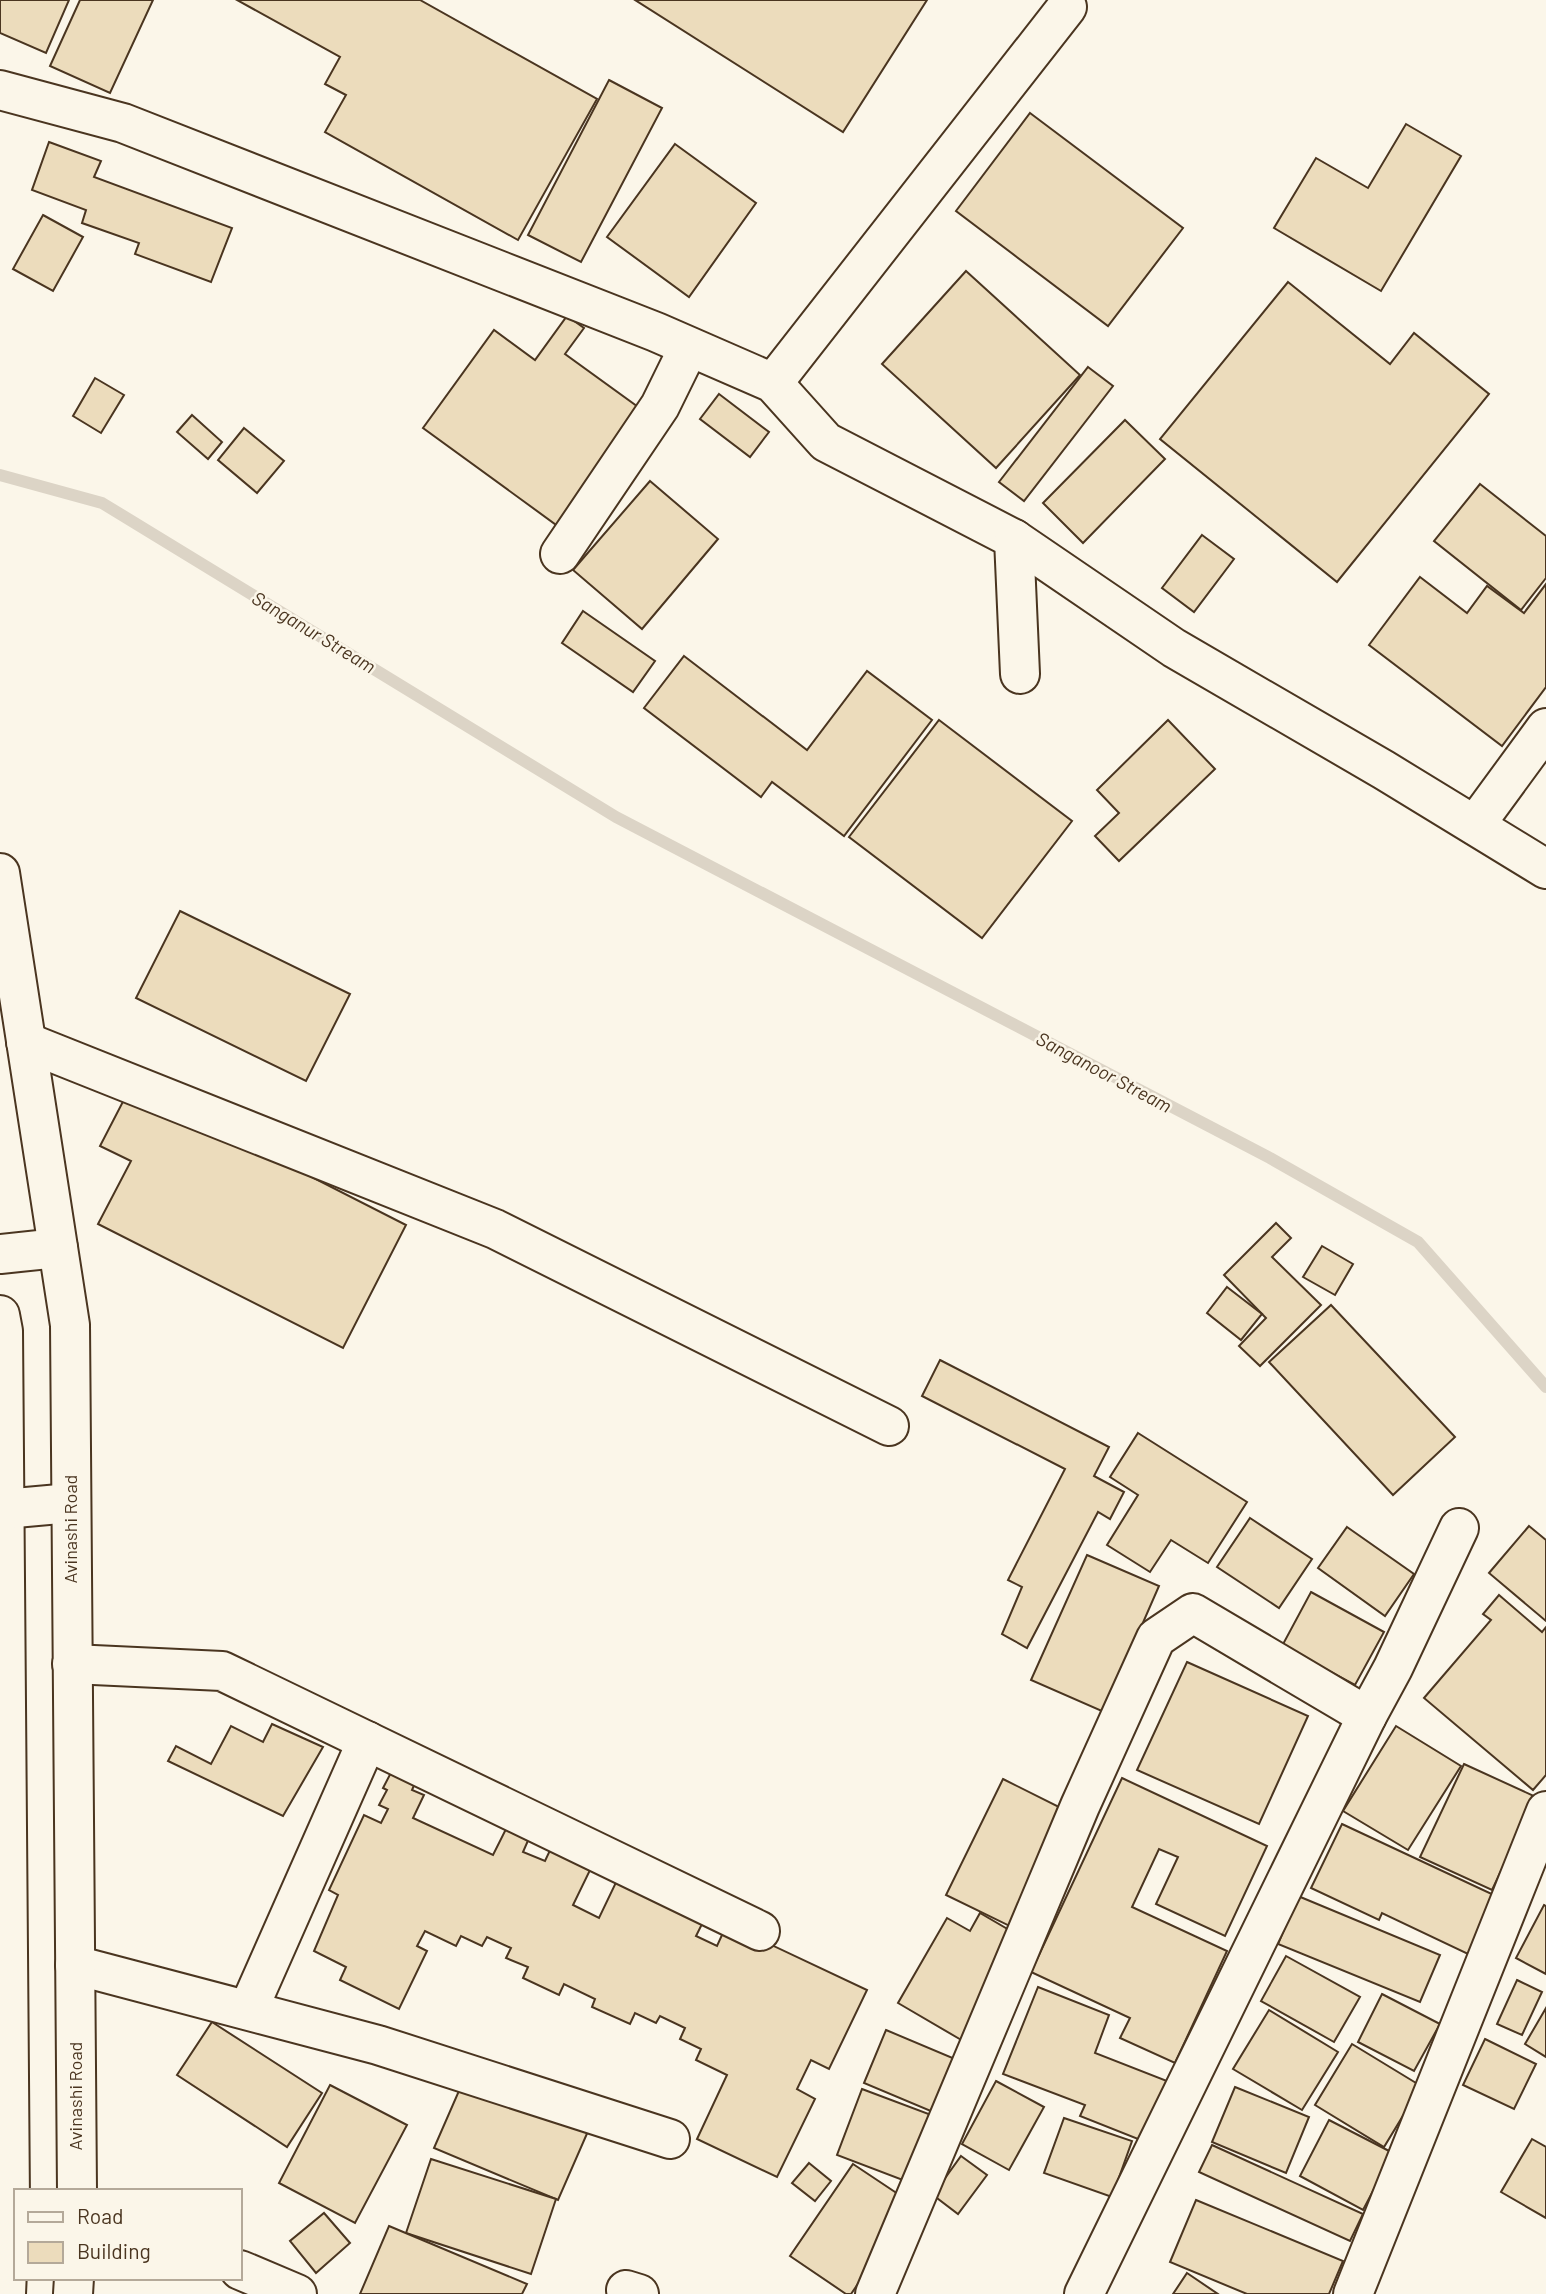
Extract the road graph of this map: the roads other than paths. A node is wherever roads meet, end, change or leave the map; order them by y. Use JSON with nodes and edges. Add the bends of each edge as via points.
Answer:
{"nodes":[{"id":1,"x":1067,"y":8,"type":"dead end"},
{"id":2,"x":0,"y":90,"type":"edge"},
{"id":3,"x":689,"y":347,"type":"junction"},
{"id":4,"x":773,"y":383,"type":"junction"},
{"id":5,"x":1014,"y":538,"type":"junction"},
{"id":6,"x":560,"y":554,"type":"dead end"},
{"id":7,"x":1020,"y":674,"type":"dead end"},
{"id":8,"x":1546,"y":728,"type":"edge"},
{"id":9,"x":1475,"y":825,"type":"junction"},
{"id":10,"x":1546,"y":869,"type":"edge"},
{"id":11,"x":0,"y":873,"type":"edge"},
{"id":12,"x":26,"y":1042,"type":"junction"},
{"id":13,"x":58,"y":1248,"type":"junction"},
{"id":14,"x":0,"y":1254,"type":"edge"},
{"id":15,"x":0,"y":1315,"type":"edge"},
{"id":16,"x":889,"y":1426,"type":"dead end"},
{"id":17,"x":71,"y":1503,"type":"junction"},
{"id":18,"x":4,"y":1509,"type":"junction"},
{"id":19,"x":1459,"y":1528,"type":"dead end"},
{"id":20,"x":72,"y":1664,"type":"junction"},
{"id":21,"x":3,"y":1699,"type":"edge"},
{"id":22,"x":1367,"y":1716,"type":"junction"},
{"id":23,"x":367,"y":1741,"type":"junction"},
{"id":24,"x":1546,"y":1811,"type":"edge"},
{"id":25,"x":760,"y":1931,"type":"dead end"},
{"id":26,"x":75,"y":1965,"type":"junction"},
{"id":27,"x":248,"y":2010,"type":"junction"},
{"id":28,"x":670,"y":2139,"type":"dead end"},
{"id":29,"x":77,"y":2189,"type":"edge"},
{"id":30,"x":242,"y":2271,"type":"edge"},
{"id":31,"x":6,"y":2294,"type":"edge"},
{"id":32,"x":297,"y":2294,"type":"edge"},
{"id":33,"x":875,"y":2294,"type":"edge"},
{"id":34,"x":1084,"y":2294,"type":"edge"},
{"id":35,"x":1353,"y":2294,"type":"edge"}],
"edges":[{"from":1,"to":4,"type":"street"},
{"from":2,"to":3,"type":"street","via":[[123,123]]},
{"from":3,"to":4,"type":"street"},
{"from":3,"to":6,"type":"street","via":[[660,406]]},
{"from":4,"to":5,"type":"street","via":[[826,442]]},
{"from":5,"to":7,"type":"street"},
{"from":5,"to":9,"type":"street","via":[[1174,648]]},
{"from":8,"to":9,"type":"street"},
{"from":9,"to":10,"type":"street"},
{"from":11,"to":12,"type":"street","name":"Avinashi Road"},
{"from":12,"to":13,"type":"street","name":"Avinashi Road"},
{"from":12,"to":16,"type":"street","via":[[495,1229]]},
{"from":13,"to":14,"type":"street"},
{"from":13,"to":17,"type":"street","name":"Avinashi Road","via":[[70,1325]]},
{"from":15,"to":18,"type":"street"},
{"from":17,"to":18,"type":"street"},
{"from":17,"to":20,"type":"street","name":"Avinashi Road"},
{"from":18,"to":21,"type":"street"},
{"from":19,"to":22,"type":"street"},
{"from":20,"to":23,"type":"street","via":[[222,1671]]},
{"from":20,"to":26,"type":"street","name":"Avinashi Road"},
{"from":21,"to":31,"type":"street","via":[[10,2201]]},
{"from":22,"to":33,"type":"street","via":[[1193,1613],[1156,1638],[1080,1806]]},
{"from":22,"to":34,"type":"street"},
{"from":23,"to":25,"type":"street"},
{"from":23,"to":27,"type":"street"},
{"from":24,"to":35,"type":"street"},
{"from":26,"to":27,"type":"street"},
{"from":26,"to":29,"type":"street","name":"Avinashi Road"},
{"from":27,"to":28,"type":"street","via":[[378,2045]]},
{"from":30,"to":32,"type":"street"}]}
